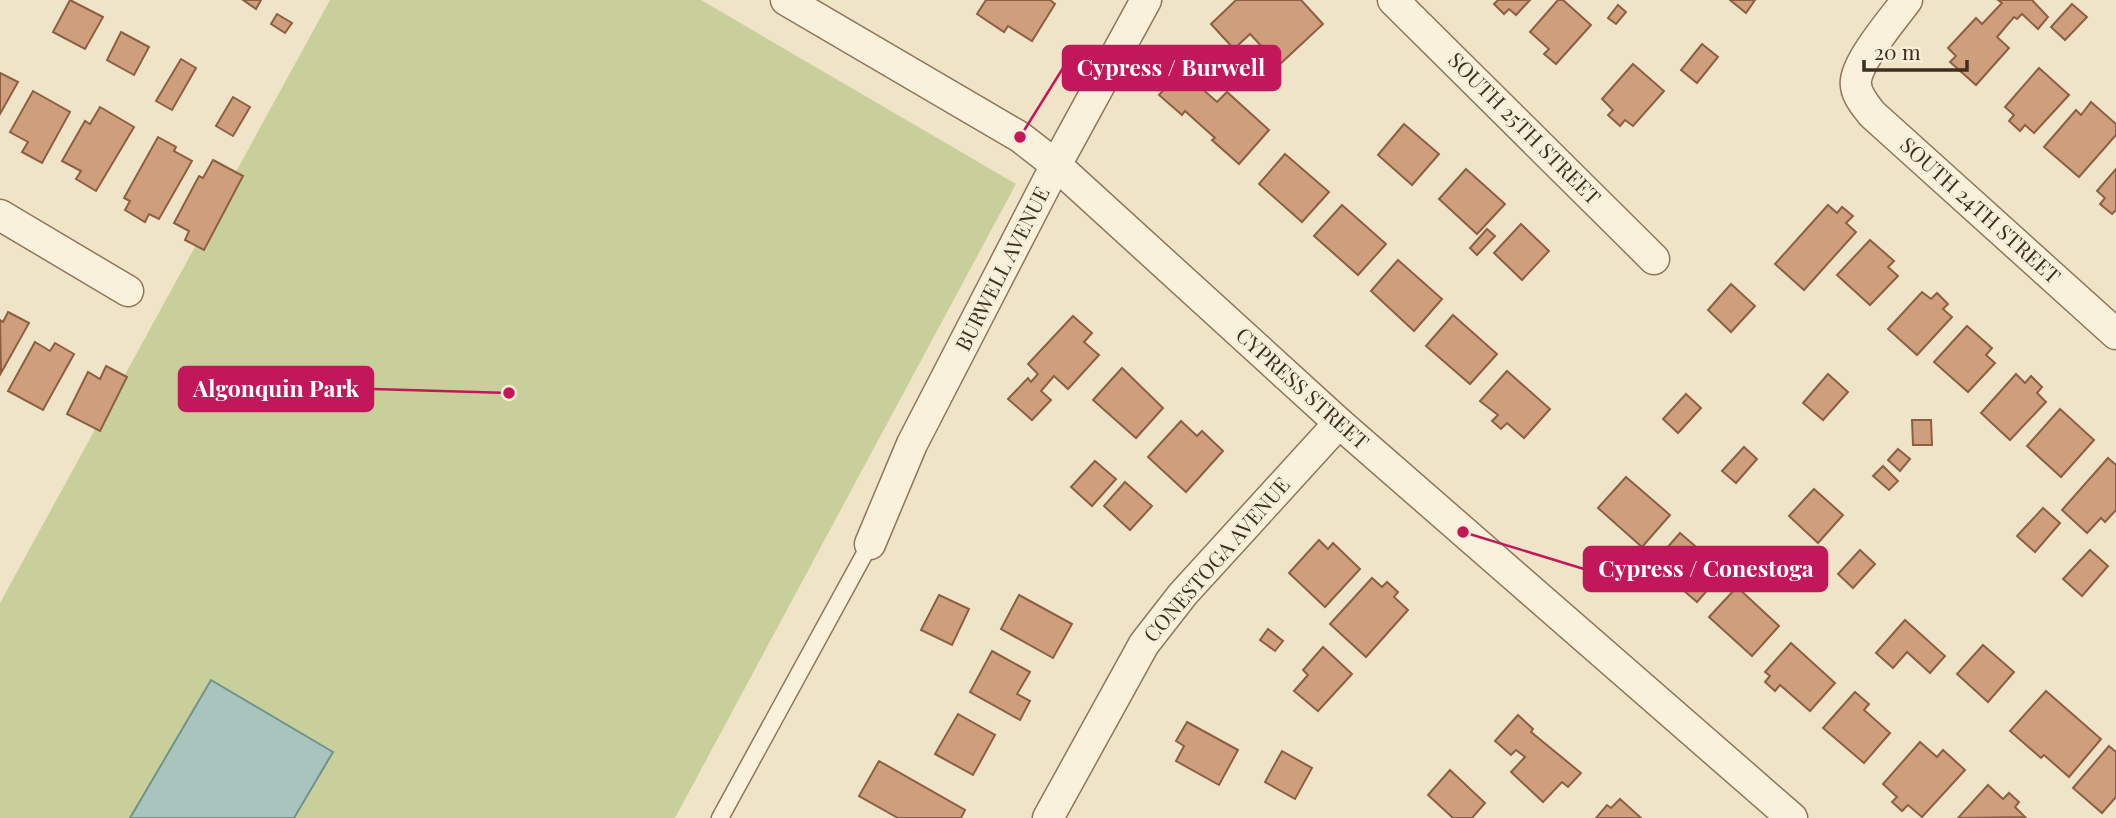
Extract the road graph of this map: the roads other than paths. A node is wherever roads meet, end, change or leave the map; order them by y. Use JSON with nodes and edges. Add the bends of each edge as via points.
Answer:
{"nodes":[{"id":1,"x":786,"y":0,"type":"edge"},
{"id":2,"x":1146,"y":0,"type":"edge"},
{"id":3,"x":1394,"y":0,"type":"edge"},
{"id":4,"x":1907,"y":0,"type":"edge"},
{"id":5,"x":1056,"y":165,"type":"junction"},
{"id":6,"x":0,"y":215,"type":"edge"},
{"id":7,"x":1654,"y":258,"type":"dead end"},
{"id":8,"x":128,"y":291,"type":"dead end"},
{"id":9,"x":2116,"y":334,"type":"edge"},
{"id":10,"x":1339,"y":423,"type":"junction"},
{"id":11,"x":870,"y":544,"type":"joint"},
{"id":12,"x":720,"y":818,"type":"edge"},
{"id":13,"x":1048,"y":818,"type":"edge"},
{"id":14,"x":1791,"y":818,"type":"edge"}],
"edges":[{"from":1,"to":5,"type":"street","name":"CYPRESS STREET","via":[[1020,137]]},
{"from":2,"to":5,"type":"street","name":"BURWELL AVENUE"},
{"from":3,"to":7,"type":"street","name":"SOUTH 25TH STREET"},
{"from":4,"to":9,"type":"street","name":"SOUTH 24TH STREET","via":[[1864,62],[1856,81],[1860,100]]},
{"from":5,"to":10,"type":"street","name":"CYPRESS STREET"},
{"from":5,"to":11,"type":"street","name":"BURWELL AVENUE","via":[[912,444]]},
{"from":6,"to":8,"type":"street"},
{"from":10,"to":13,"type":"street","name":"CONESTOGA AVENUE","via":[[1183,594],[1144,644]]},
{"from":10,"to":14,"type":"street","name":"CYPRESS STREET"},
{"from":11,"to":12,"type":"lane"}]}
